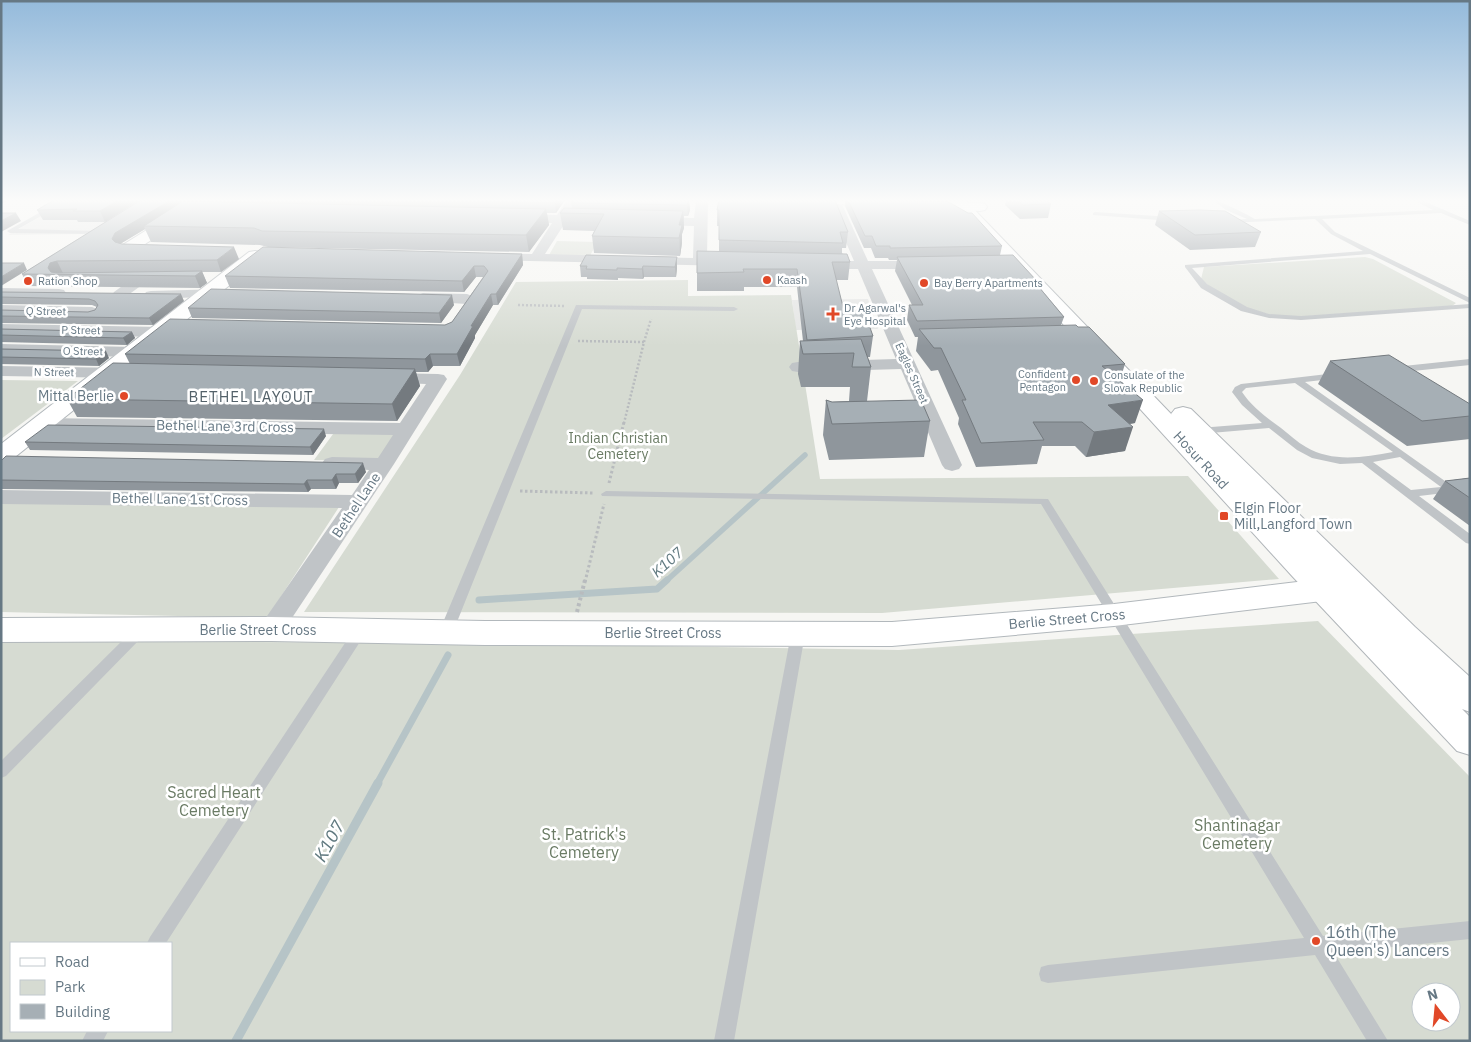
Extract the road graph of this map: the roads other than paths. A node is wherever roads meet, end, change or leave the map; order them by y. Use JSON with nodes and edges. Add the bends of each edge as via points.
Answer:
{"nodes":[{"id":1,"x":128,"y":249,"type":"edge"},
{"id":2,"x":542,"y":249,"type":"edge"},
{"id":3,"x":700,"y":249,"type":"edge"},
{"id":4,"x":856,"y":249,"type":"edge"},
{"id":5,"x":999,"y":249,"type":"edge"},
{"id":6,"x":1014,"y":249,"type":"edge"},
{"id":7,"x":1365,"y":249,"type":"edge"},
{"id":8,"x":156,"y":250,"type":"edge"},
{"id":9,"x":232,"y":252,"type":"edge"},
{"id":10,"x":1372,"y":252,"type":"junction"},
{"id":11,"x":476,"y":257,"type":"edge"},
{"id":12,"x":536,"y":258,"type":"junction"},
{"id":13,"x":700,"y":262,"type":"junction"},
{"id":14,"x":739,"y":263,"type":"edge"},
{"id":15,"x":937,"y":263,"type":"edge"},
{"id":16,"x":806,"y":265,"type":"edge"},
{"id":17,"x":864,"y":266,"type":"junction"},
{"id":18,"x":56,"y":279,"type":"edge"},
{"id":19,"x":116,"y":279,"type":"edge"},
{"id":20,"x":208,"y":286,"type":"junction"},
{"id":21,"x":2,"y":289,"type":"edge"},
{"id":22,"x":238,"y":293,"type":"edge"},
{"id":23,"x":74,"y":294,"type":"edge"},
{"id":24,"x":112,"y":295,"type":"junction"},
{"id":25,"x":408,"y":298,"type":"edge"},
{"id":26,"x":1470,"y":301,"type":"edge"},
{"id":27,"x":1470,"y":306,"type":"edge"},
{"id":28,"x":734,"y":309,"type":"dead end"},
{"id":29,"x":1,"y":310,"type":"edge"},
{"id":30,"x":92,"y":312,"type":"junction"},
{"id":31,"x":457,"y":314,"type":"edge"},
{"id":32,"x":173,"y":327,"type":"junction"},
{"id":33,"x":1,"y":329,"type":"edge"},
{"id":34,"x":68,"y":330,"type":"junction"},
{"id":35,"x":900,"y":344,"type":"junction"},
{"id":36,"x":919,"y":344,"type":"dead end"},
{"id":37,"x":1,"y":349,"type":"edge"},
{"id":38,"x":134,"y":352,"type":"junction"},
{"id":39,"x":1470,"y":362,"type":"edge"},
{"id":40,"x":908,"y":364,"type":"junction"},
{"id":41,"x":798,"y":366,"type":"edge"},
{"id":42,"x":1388,"y":370,"type":"edge"},
{"id":43,"x":1,"y":371,"type":"edge"},
{"id":44,"x":107,"y":373,"type":"junction"},
{"id":45,"x":146,"y":373,"type":"edge"},
{"id":46,"x":1342,"y":375,"type":"edge"},
{"id":47,"x":370,"y":377,"type":"edge"},
{"id":48,"x":1296,"y":380,"type":"junction"},
{"id":49,"x":904,"y":409,"type":"edge"},
{"id":50,"x":1263,"y":418,"type":"junction"},
{"id":51,"x":927,"y":421,"type":"junction"},
{"id":52,"x":43,"y":424,"type":"junction"},
{"id":53,"x":1272,"y":425,"type":"junction"},
{"id":54,"x":1196,"y":427,"type":"junction"},
{"id":55,"x":406,"y":429,"type":"junction"},
{"id":56,"x":1402,"y":454,"type":"junction"},
{"id":57,"x":1,"y":457,"type":"edge"},
{"id":58,"x":31,"y":458,"type":"edge"},
{"id":59,"x":1364,"y":460,"type":"junction"},
{"id":60,"x":315,"y":463,"type":"edge"},
{"id":61,"x":384,"y":464,"type":"junction"},
{"id":62,"x":952,"y":465,"type":"dead end"},
{"id":63,"x":1470,"y":487,"type":"edge"},
{"id":64,"x":1450,"y":489,"type":"junction"},
{"id":65,"x":606,"y":494,"type":"road end"},
{"id":66,"x":1408,"y":494,"type":"junction"},
{"id":67,"x":1,"y":497,"type":"edge"},
{"id":68,"x":358,"y":502,"type":"junction"},
{"id":69,"x":1470,"y":540,"type":"edge"},
{"id":70,"x":1322,"y":590,"type":"junction"},
{"id":71,"x":1114,"y":615,"type":"junction"},
{"id":72,"x":271,"y":629,"type":"junction"},
{"id":73,"x":1,"y":630,"type":"edge"},
{"id":74,"x":141,"y":630,"type":"junction"},
{"id":75,"x":360,"y":630,"type":"junction"},
{"id":76,"x":446,"y":632,"type":"junction"},
{"id":77,"x":798,"y":634,"type":"junction"},
{"id":78,"x":1470,"y":698,"type":"edge"},
{"id":79,"x":1470,"y":740,"type":"edge"},
{"id":80,"x":1,"y":771,"type":"edge"},
{"id":81,"x":1470,"y":930,"type":"edge"},
{"id":82,"x":157,"y":942,"type":"edge"},
{"id":83,"x":1318,"y":945,"type":"junction"},
{"id":84,"x":1048,"y":974,"type":"dead end"},
{"id":85,"x":724,"y":1041,"type":"edge"},
{"id":86,"x":1378,"y":1041,"type":"edge"}],
"edges":[{"from":1,"to":8,"type":"main road"},
{"from":2,"to":12,"type":"street"},
{"from":3,"to":13,"type":"street"},
{"from":4,"to":17,"type":"street","name":"Eagles Street"},
{"from":5,"to":70,"type":"main road","name":"Hosur Road","via":[[1081,340]]},
{"from":6,"to":54,"type":"main road","name":"Hosur Road"},
{"from":7,"to":10,"type":"lane"},
{"from":9,"to":20,"type":"main road","via":[[265,252],[227,278]]},
{"from":10,"to":26,"type":"lane"},
{"from":10,"to":27,"type":"lane","via":[[1188,266],[1204,286],[1244,309],[1269,316],[1301,318]]},
{"from":11,"to":12,"type":"street"},
{"from":12,"to":13,"type":"street"},
{"from":13,"to":14,"type":"street"},
{"from":15,"to":17,"type":"street"},
{"from":16,"to":17,"type":"street"},
{"from":17,"to":35,"type":"street","name":"Eagles Street"},
{"from":18,"to":21,"type":"street","via":[[27,279]]},
{"from":19,"to":24,"type":"street","via":[[146,279]]},
{"from":20,"to":22,"type":"street"},
{"from":20,"to":24,"type":"street","via":[[193,295]]},
{"from":20,"to":32,"type":"main road"},
{"from":21,"to":23,"type":"street"},
{"from":24,"to":30,"type":"street"},
{"from":25,"to":31,"type":"street","via":[[472,294]]},
{"from":28,"to":76,"type":"lane","via":[[579,307]]},
{"from":29,"to":30,"type":"street","name":"Q Street"},
{"from":30,"to":34,"type":"street"},
{"from":32,"to":34,"type":"street","name":"P Street"},
{"from":32,"to":38,"type":"main road"},
{"from":33,"to":34,"type":"street","name":"P Street"},
{"from":35,"to":36,"type":"street"},
{"from":35,"to":40,"type":"street","name":"Eagles Street"},
{"from":37,"to":38,"type":"street","name":"O Street"},
{"from":38,"to":44,"type":"main road"},
{"from":39,"to":42,"type":"lane"},
{"from":40,"to":41,"type":"street"},
{"from":40,"to":51,"type":"street","name":"Eagles Street"},
{"from":43,"to":44,"type":"street","name":"N Street"},
{"from":44,"to":45,"type":"street"},
{"from":44,"to":52,"type":"main road"},
{"from":46,"to":48,"type":"lane"},
{"from":47,"to":55,"type":"street","name":"Bethel Lane","via":[[438,379]]},
{"from":48,"to":50,"type":"lane","via":[[1238,388],[1243,400]]},
{"from":48,"to":56,"type":"lane"},
{"from":49,"to":51,"type":"street"},
{"from":50,"to":53,"type":"lane"},
{"from":50,"to":54,"type":"lane"},
{"from":51,"to":62,"type":"street","name":"Eagles Street"},
{"from":52,"to":55,"type":"street","name":"Bethel Lane 3rd Cross"},
{"from":52,"to":57,"type":"main road"},
{"from":53,"to":54,"type":"lane"},
{"from":53,"to":59,"type":"lane","via":[[1303,450],[1318,457],[1339,461]]},
{"from":54,"to":78,"type":"main road","name":"Hosur Road"},
{"from":55,"to":61,"type":"street","name":"Bethel Lane"},
{"from":56,"to":59,"type":"lane"},
{"from":56,"to":64,"type":"lane"},
{"from":57,"to":58,"type":"street"},
{"from":59,"to":66,"type":"lane"},
{"from":60,"to":61,"type":"street"},
{"from":61,"to":68,"type":"street","name":"Bethel Lane"},
{"from":63,"to":64,"type":"lane"},
{"from":64,"to":66,"type":"lane"},
{"from":65,"to":71,"type":"lane","via":[[1044,500]]},
{"from":66,"to":69,"type":"lane"},
{"from":67,"to":68,"type":"street","name":"Bethel Lane 1st Cross"},
{"from":68,"to":72,"type":"street","name":"Bethel Lane"},
{"from":70,"to":71,"type":"main road","name":"Berlie Street Cross"},
{"from":70,"to":79,"type":"main road","name":"Hosur Road"},
{"from":71,"to":77,"type":"main road","name":"Berlie Street Cross","via":[[892,634]]},
{"from":71,"to":83,"type":"lane"},
{"from":72,"to":74,"type":"main road","name":"Berlie Street Cross"},
{"from":72,"to":75,"type":"main road","name":"Berlie Street Cross"},
{"from":73,"to":74,"type":"main road","name":"Berlie Street Cross"},
{"from":74,"to":80,"type":"lane"},
{"from":75,"to":76,"type":"main road","name":"Berlie Street Cross"},
{"from":75,"to":82,"type":"lane"},
{"from":76,"to":77,"type":"main road","name":"Berlie Street Cross"},
{"from":77,"to":85,"type":"lane"},
{"from":81,"to":83,"type":"lane"},
{"from":83,"to":84,"type":"lane"},
{"from":83,"to":86,"type":"lane"}]}
